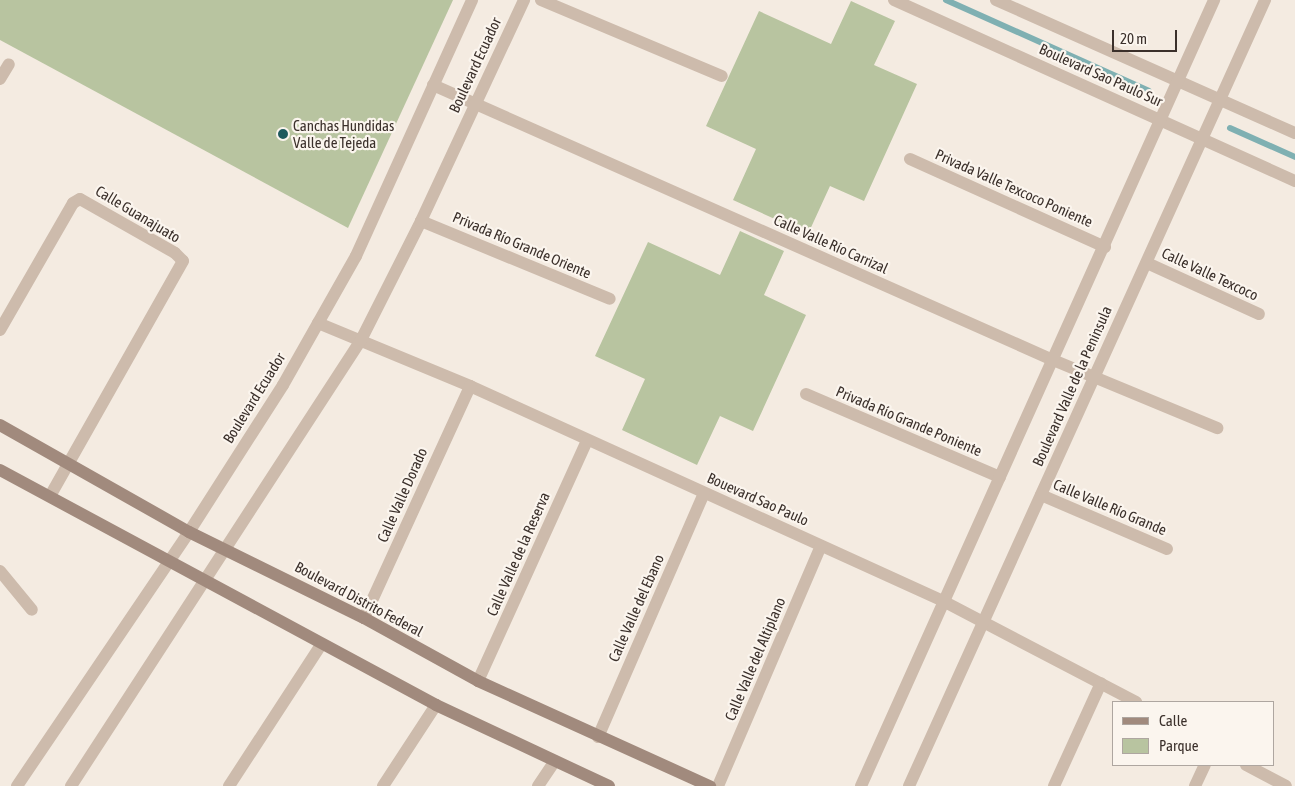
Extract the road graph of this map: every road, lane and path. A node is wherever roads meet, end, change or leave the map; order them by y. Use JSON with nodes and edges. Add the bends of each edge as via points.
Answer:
{"nodes":[{"id":1,"x":472,"y":0,"type":"edge"},
{"id":2,"x":524,"y":0,"type":"edge"},
{"id":3,"x":540,"y":0,"type":"edge"},
{"id":4,"x":894,"y":0,"type":"edge"},
{"id":5,"x":996,"y":0,"type":"edge"},
{"id":6,"x":1214,"y":0,"type":"edge"},
{"id":7,"x":1265,"y":0,"type":"edge"},
{"id":8,"x":9,"y":64,"type":"dead end"},
{"id":9,"x":722,"y":76,"type":"dead end"},
{"id":10,"x":0,"y":79,"type":"edge"},
{"id":11,"x":1178,"y":82,"type":"junction"},
{"id":12,"x":433,"y":85,"type":"junction"},
{"id":13,"x":1220,"y":102,"type":"junction"},
{"id":14,"x":475,"y":104,"type":"junction"},
{"id":15,"x":1161,"y":120,"type":"junction"},
{"id":16,"x":1295,"y":133,"type":"edge"},
{"id":17,"x":1202,"y":139,"type":"junction"},
{"id":18,"x":910,"y":159,"type":"dead end"},
{"id":19,"x":1295,"y":181,"type":"edge"},
{"id":20,"x":421,"y":221,"type":"junction"},
{"id":21,"x":1105,"y":247,"type":"junction"},
{"id":22,"x":1147,"y":263,"type":"junction"},
{"id":23,"x":610,"y":299,"type":"dead end"},
{"id":24,"x":1259,"y":314,"type":"dead end"},
{"id":25,"x":318,"y":323,"type":"junction"},
{"id":26,"x":0,"y":330,"type":"edge"},
{"id":27,"x":361,"y":340,"type":"junction"},
{"id":28,"x":1053,"y":360,"type":"junction"},
{"id":29,"x":1093,"y":376,"type":"junction"},
{"id":30,"x":470,"y":386,"type":"junction"},
{"id":31,"x":806,"y":394,"type":"dead end"},
{"id":32,"x":0,"y":425,"type":"edge"},
{"id":33,"x":1217,"y":428,"type":"dead end"},
{"id":34,"x":587,"y":441,"type":"junction"},
{"id":35,"x":69,"y":463,"type":"junction"},
{"id":36,"x":0,"y":470,"type":"edge"},
{"id":37,"x":1000,"y":477,"type":"junction"},
{"id":38,"x":704,"y":493,"type":"junction"},
{"id":39,"x":1041,"y":495,"type":"junction"},
{"id":40,"x":50,"y":496,"type":"junction"},
{"id":41,"x":189,"y":532,"type":"junction"},
{"id":42,"x":821,"y":546,"type":"junction"},
{"id":43,"x":226,"y":549,"type":"junction"},
{"id":44,"x":1167,"y":549,"type":"dead end"},
{"id":45,"x":168,"y":562,"type":"junction"},
{"id":46,"x":0,"y":571,"type":"edge"},
{"id":47,"x":203,"y":581,"type":"junction"},
{"id":48,"x":943,"y":601,"type":"junction"},
{"id":49,"x":32,"y":610,"type":"dead end"},
{"id":50,"x":364,"y":618,"type":"junction"},
{"id":51,"x":984,"y":620,"type":"junction"},
{"id":52,"x":321,"y":645,"type":"junction"},
{"id":53,"x":478,"y":681,"type":"junction"},
{"id":54,"x":1101,"y":683,"type":"junction"},
{"id":55,"x":1134,"y":701,"type":"edge"},
{"id":56,"x":436,"y":705,"type":"junction"},
{"id":57,"x":598,"y":737,"type":"junction"},
{"id":58,"x":554,"y":761,"type":"junction"},
{"id":59,"x":1205,"y":766,"type":"edge"},
{"id":60,"x":1248,"y":766,"type":"edge"},
{"id":61,"x":17,"y":786,"type":"edge"},
{"id":62,"x":72,"y":786,"type":"edge"},
{"id":63,"x":229,"y":786,"type":"edge"},
{"id":64,"x":383,"y":786,"type":"edge"},
{"id":65,"x":538,"y":786,"type":"edge"},
{"id":66,"x":609,"y":786,"type":"edge"},
{"id":67,"x":710,"y":786,"type":"edge"},
{"id":68,"x":718,"y":786,"type":"edge"},
{"id":69,"x":861,"y":786,"type":"edge"},
{"id":70,"x":909,"y":786,"type":"edge"},
{"id":71,"x":1054,"y":786,"type":"edge"},
{"id":72,"x":1195,"y":786,"type":"edge"},
{"id":73,"x":1286,"y":786,"type":"edge"}],
"edges":[{"from":1,"to":12,"type":"street","name":"Boulevard Ecuador"},
{"from":2,"to":14,"type":"street","name":"Boulevard Ecuador"},
{"from":3,"to":9,"type":"street"},
{"from":4,"to":15,"type":"street","name":"Boulevard Sao Paulo Sur"},
{"from":5,"to":11,"type":"street","name":"Boulevard Sao Paulo Sur"},
{"from":6,"to":11,"type":"street","name":"Boulevard Valle de la Peninsula"},
{"from":7,"to":13,"type":"street","name":"Boulevard Valle de la Peninsula"},
{"from":8,"to":10,"type":"street"},
{"from":11,"to":13,"type":"street","name":"Boulevard Sao Paulo Sur"},
{"from":11,"to":15,"type":"street","name":"Boulevard Valle de la Peninsula"},
{"from":12,"to":14,"type":"street","name":"Calle Valle Río Carrizal"},
{"from":12,"to":25,"type":"street","name":"Boulevard Ecuador","via":[[356,256]]},
{"from":13,"to":16,"type":"street","name":"Boulevard Sao Paulo Sur"},
{"from":13,"to":17,"type":"street","name":"Boulevard Valle de la Peninsula"},
{"from":14,"to":20,"type":"street","name":"Boulevard Ecuador"},
{"from":14,"to":28,"type":"street","name":"Calle Valle Río Carrizal"},
{"from":15,"to":17,"type":"street","name":"Boulevard Sao Paulo Sur"},
{"from":15,"to":21,"type":"street","name":"Boulevard Valle de la Peninsula"},
{"from":17,"to":19,"type":"street","name":"Boulevard Sao Paulo Sur"},
{"from":17,"to":22,"type":"street","name":"Boulevard Valle de la Peninsula"},
{"from":18,"to":21,"type":"street","name":"Privada Valle Texcoco Poniente"},
{"from":20,"to":23,"type":"street","name":"Privada Río Grande Oriente"},
{"from":20,"to":27,"type":"street","name":"Boulevard Ecuador"},
{"from":21,"to":28,"type":"street","name":"Boulevard Valle de la Peninsula"},
{"from":22,"to":24,"type":"street","name":"Calle Valle Texcoco"},
{"from":22,"to":29,"type":"street","name":"Boulevard Valle de la Peninsula"},
{"from":25,"to":27,"type":"street","name":"Bouevard Sao Paulo"},
{"from":25,"to":41,"type":"street","name":"Boulevard Ecuador"},
{"from":26,"to":35,"type":"street","name":"Calle Guanajuato","via":[[73,203],[80,199],[175,253],[183,261]]},
{"from":27,"to":30,"type":"street","name":"Bouevard Sao Paulo"},
{"from":27,"to":43,"type":"street","name":"Boulevard Ecuador"},
{"from":28,"to":29,"type":"street","name":"Calle Valle Río Carrizal"},
{"from":28,"to":37,"type":"street","name":"Boulevard Valle de la Peninsula"},
{"from":29,"to":33,"type":"street","name":"Calle Valle Río Carrizal"},
{"from":29,"to":39,"type":"street","name":"Boulevard Valle de la Peninsula"},
{"from":30,"to":34,"type":"street","name":"Bouevard Sao Paulo"},
{"from":30,"to":50,"type":"street","name":"Calle Valle Dorado"},
{"from":31,"to":37,"type":"street","name":"Privada Río Grande Poniente"},
{"from":32,"to":35,"type":"main road","name":"Boulevard Distrito Federal"},
{"from":34,"to":38,"type":"street","name":"Bouevard Sao Paulo"},
{"from":34,"to":53,"type":"street","name":"Calle Valle de la Reserva"},
{"from":35,"to":40,"type":"street","name":"Calle Guanajuato"},
{"from":35,"to":41,"type":"main road","name":"Boulevard Distrito Federal"},
{"from":36,"to":40,"type":"main road"},
{"from":37,"to":48,"type":"street","name":"Boulevard Valle de la Peninsula"},
{"from":38,"to":42,"type":"street","name":"Bouevard Sao Paulo"},
{"from":38,"to":57,"type":"street","name":"Calle Valle del Ebano"},
{"from":39,"to":44,"type":"street","name":"Calle Valle Río Grande"},
{"from":39,"to":51,"type":"street","name":"Boulevard Valle de la Peninsula"},
{"from":40,"to":45,"type":"main road"},
{"from":41,"to":43,"type":"main road","name":"Boulevard Distrito Federal"},
{"from":41,"to":45,"type":"street","name":"Boulevard Ecuador"},
{"from":42,"to":48,"type":"street","name":"Bouevard Sao Paulo"},
{"from":42,"to":68,"type":"street","name":"Calle Valle del Altiplano"},
{"from":43,"to":47,"type":"street","name":"Boulevard Ecuador"},
{"from":43,"to":50,"type":"main road","name":"Boulevard Distrito Federal"},
{"from":45,"to":47,"type":"main road"},
{"from":45,"to":61,"type":"street","name":"Boulevard Ecuador"},
{"from":46,"to":49,"type":"street"},
{"from":47,"to":52,"type":"main road"},
{"from":47,"to":62,"type":"street","name":"Boulevard Ecuador"},
{"from":48,"to":51,"type":"street","name":"Bouevard Sao Paulo"},
{"from":48,"to":69,"type":"street","name":"Boulevard Valle de la Peninsula"},
{"from":50,"to":53,"type":"main road","name":"Boulevard Distrito Federal"},
{"from":51,"to":54,"type":"street","name":"Bouevard Sao Paulo"},
{"from":51,"to":70,"type":"street","name":"Boulevard Valle de la Peninsula"},
{"from":52,"to":56,"type":"main road"},
{"from":52,"to":63,"type":"street"},
{"from":53,"to":57,"type":"main road","name":"Boulevard Distrito Federal"},
{"from":54,"to":55,"type":"street","name":"Bouevard Sao Paulo"},
{"from":54,"to":71,"type":"street"},
{"from":56,"to":58,"type":"main road"},
{"from":56,"to":64,"type":"street"},
{"from":57,"to":67,"type":"main road","name":"Boulevard Distrito Federal"},
{"from":58,"to":65,"type":"street"},
{"from":58,"to":66,"type":"main road"},
{"from":59,"to":72,"type":"street"},
{"from":60,"to":73,"type":"street"}]}
